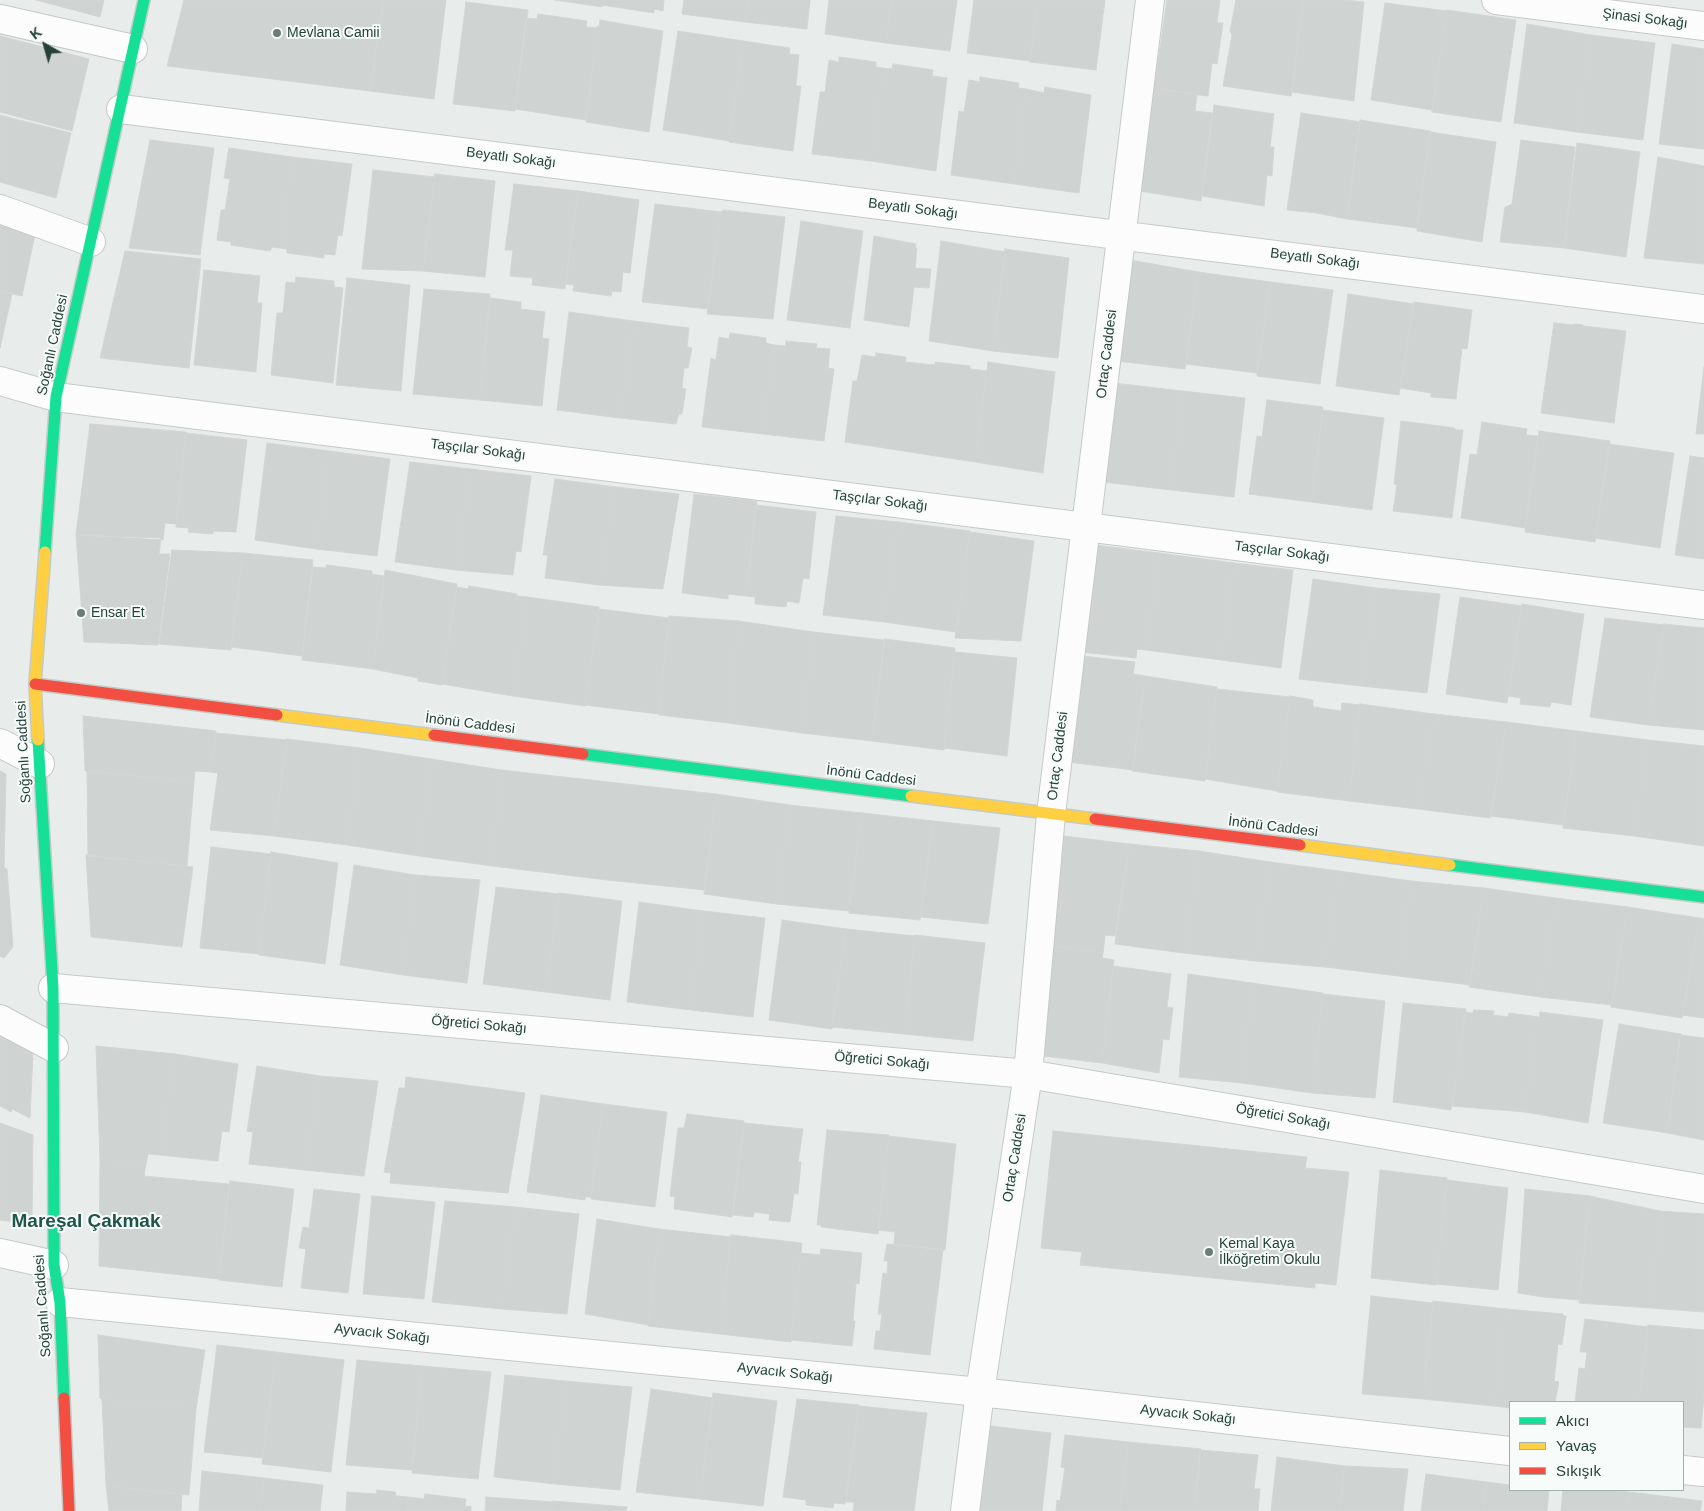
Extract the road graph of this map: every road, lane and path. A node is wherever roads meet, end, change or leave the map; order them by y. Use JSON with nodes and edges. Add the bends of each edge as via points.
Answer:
{"nodes":[{"id":1,"x":144,"y":0,"type":"edge"},
{"id":2,"x":1150,"y":0,"type":"edge"},
{"id":3,"x":1496,"y":0,"type":"edge"},
{"id":4,"x":0,"y":20,"type":"edge"},
{"id":5,"x":1704,"y":26,"type":"edge"},
{"id":6,"x":133,"y":49,"type":"junction"},
{"id":7,"x":122,"y":109,"type":"junction"},
{"id":8,"x":0,"y":209,"type":"edge"},
{"id":9,"x":1122,"y":235,"type":"junction"},
{"id":10,"x":91,"y":242,"type":"junction"},
{"id":11,"x":1704,"y":309,"type":"edge"},
{"id":12,"x":0,"y":381,"type":"edge"},
{"id":13,"x":56,"y":397,"type":"junction"},
{"id":14,"x":1086,"y":527,"type":"junction"},
{"id":15,"x":1704,"y":605,"type":"edge"},
{"id":16,"x":35,"y":684,"type":"junction"},
{"id":17,"x":0,"y":743,"type":"edge"},
{"id":18,"x":40,"y":764,"type":"junction"},
{"id":19,"x":1051,"y":814,"type":"junction"},
{"id":20,"x":1704,"y":897,"type":"edge"},
{"id":21,"x":53,"y":988,"type":"junction"},
{"id":22,"x":0,"y":1019,"type":"edge"},
{"id":23,"x":54,"y":1048,"type":"junction"},
{"id":24,"x":1028,"y":1074,"type":"junction"},
{"id":25,"x":1704,"y":1189,"type":"edge"},
{"id":26,"x":0,"y":1253,"type":"edge"},
{"id":27,"x":54,"y":1265,"type":"junction"},
{"id":28,"x":60,"y":1302,"type":"junction"},
{"id":29,"x":980,"y":1392,"type":"junction"},
{"id":30,"x":1509,"y":1451,"type":"edge"},
{"id":31,"x":1684,"y":1470,"type":"edge"},
{"id":32,"x":1704,"y":1472,"type":"edge"},
{"id":33,"x":69,"y":1511,"type":"edge"},
{"id":34,"x":965,"y":1511,"type":"edge"}],
"edges":[{"from":1,"to":6,"type":"street","name":"Soğanlı Caddesi"},
{"from":2,"to":9,"type":"street","name":"Ortaç Caddesi"},
{"from":3,"to":5,"type":"street","name":"Şinasi Sokağı"},
{"from":4,"to":6,"type":"street"},
{"from":6,"to":7,"type":"street","name":"Soğanlı Caddesi"},
{"from":7,"to":9,"type":"street","name":"Beyatlı Sokağı"},
{"from":7,"to":10,"type":"street","name":"Soğanlı Caddesi"},
{"from":8,"to":10,"type":"street"},
{"from":9,"to":11,"type":"street","name":"Beyatlı Sokağı"},
{"from":9,"to":14,"type":"street","name":"Ortaç Caddesi"},
{"from":10,"to":13,"type":"street","name":"Soğanlı Caddesi"},
{"from":12,"to":13,"type":"street","name":"Taşçılar Sokağı"},
{"from":13,"to":14,"type":"street","name":"Taşçılar Sokağı"},
{"from":13,"to":16,"type":"street","name":"Soğanlı Caddesi"},
{"from":14,"to":15,"type":"street","name":"Taşçılar Sokağı"},
{"from":14,"to":19,"type":"street","name":"Ortaç Caddesi"},
{"from":16,"to":18,"type":"street","name":"Soğanlı Caddesi"},
{"from":16,"to":19,"type":"street","name":"İnönü Caddesi"},
{"from":17,"to":18,"type":"street"},
{"from":18,"to":21,"type":"street","name":"Soğanlı Caddesi"},
{"from":19,"to":20,"type":"street","name":"İnönü Caddesi"},
{"from":19,"to":24,"type":"street","name":"Ortaç Caddesi"},
{"from":21,"to":23,"type":"street","name":"Soğanlı Caddesi"},
{"from":21,"to":24,"type":"street","name":"Öğretici Sokağı"},
{"from":22,"to":23,"type":"street"},
{"from":23,"to":27,"type":"street","name":"Soğanlı Caddesi"},
{"from":24,"to":25,"type":"street","name":"Öğretici Sokağı"},
{"from":24,"to":29,"type":"street","name":"Ortaç Caddesi"},
{"from":26,"to":27,"type":"street"},
{"from":27,"to":28,"type":"street","name":"Soğanlı Caddesi"},
{"from":28,"to":29,"type":"street","name":"Ayvacık Sokağı"},
{"from":28,"to":33,"type":"street","name":"Soğanlı Caddesi"},
{"from":29,"to":30,"type":"street","name":"Ayvacık Sokağı"},
{"from":29,"to":34,"type":"street","name":"Ortaç Caddesi"},
{"from":31,"to":32,"type":"street"}]}
